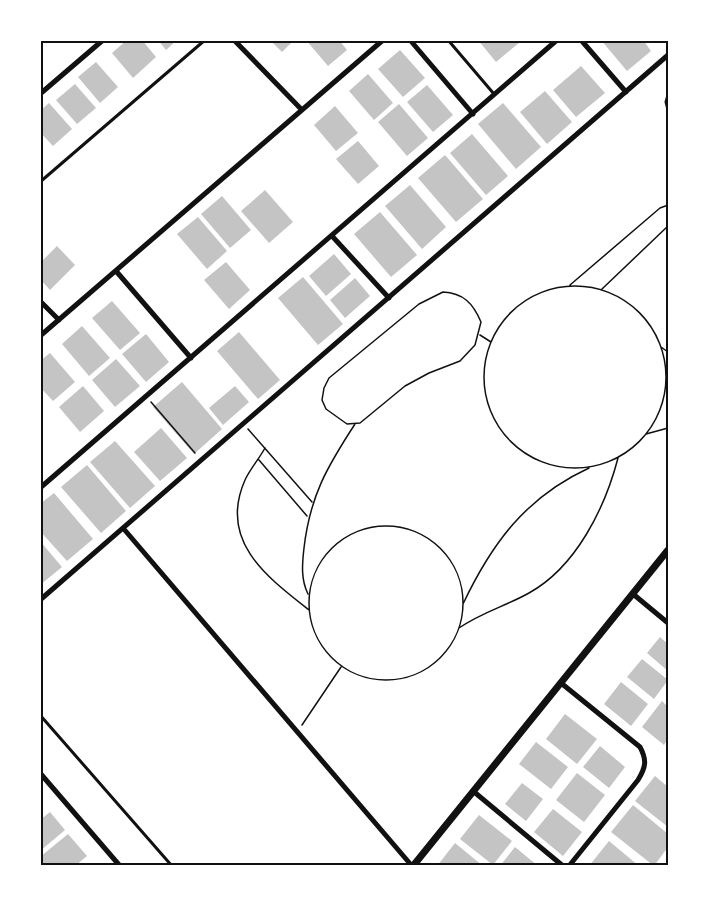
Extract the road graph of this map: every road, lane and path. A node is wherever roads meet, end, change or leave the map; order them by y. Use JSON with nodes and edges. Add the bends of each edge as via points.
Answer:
{"nodes":[{"id":1,"x":103,"y":40,"type":"edge"},
{"id":2,"x":205,"y":40,"type":"edge"},
{"id":3,"x":234,"y":40,"type":"edge"},
{"id":4,"x":383,"y":40,"type":"edge"},
{"id":5,"x":410,"y":40,"type":"edge"},
{"id":6,"x":448,"y":40,"type":"edge"},
{"id":7,"x":558,"y":40,"type":"edge"},
{"id":8,"x":581,"y":40,"type":"edge"},
{"id":9,"x":669,"y":55,"type":"edge"},
{"id":10,"x":42,"y":90,"type":"edge"},
{"id":11,"x":626,"y":92,"type":"junction"},
{"id":12,"x":495,"y":95,"type":"junction"},
{"id":13,"x":669,"y":95,"type":"edge"},
{"id":14,"x":302,"y":110,"type":"junction"},
{"id":15,"x":669,"y":110,"type":"edge"},
{"id":16,"x":473,"y":114,"type":"junction"},
{"id":17,"x":40,"y":182,"type":"edge"},
{"id":18,"x":669,"y":205,"type":"edge"},
{"id":19,"x":669,"y":226,"type":"edge"},
{"id":20,"x":332,"y":236,"type":"junction"},
{"id":21,"x":116,"y":271,"type":"junction"},
{"id":22,"x":570,"y":286,"type":"junction"},
{"id":23,"x":602,"y":290,"type":"junction"},
{"id":24,"x":389,"y":298,"type":"junction"},
{"id":25,"x":40,"y":301,"type":"edge"},
{"id":26,"x":58,"y":320,"type":"junction"},
{"id":27,"x":479,"y":334,"type":"junction"},
{"id":28,"x":40,"y":336,"type":"edge"},
{"id":29,"x":491,"y":342,"type":"junction"},
{"id":30,"x":661,"y":346,"type":"junction"},
{"id":31,"x":669,"y":352,"type":"edge"},
{"id":32,"x":191,"y":358,"type":"junction"},
{"id":33,"x":146,"y":397,"type":"junction"},
{"id":34,"x":356,"y":423,"type":"junction"},
{"id":35,"x":244,"y":424,"type":"junction"},
{"id":36,"x":669,"y":429,"type":"edge"},
{"id":37,"x":645,"y":435,"type":"junction"},
{"id":38,"x":265,"y":448,"type":"junction"},
{"id":39,"x":618,"y":457,"type":"junction"},
{"id":40,"x":201,"y":460,"type":"junction"},
{"id":41,"x":258,"y":460,"type":"junction"},
{"id":42,"x":592,"y":466,"type":"junction"},
{"id":43,"x":40,"y":488,"type":"edge"},
{"id":44,"x":312,"y":503,"type":"junction"},
{"id":45,"x":308,"y":517,"type":"junction"},
{"id":46,"x":123,"y":528,"type":"junction"},
{"id":47,"x":669,"y":549,"type":"edge"},
{"id":48,"x":633,"y":594,"type":"junction"},
{"id":49,"x":309,"y":596,"type":"junction"},
{"id":50,"x":40,"y":600,"type":"edge"},
{"id":51,"x":463,"y":605,"type":"junction"},
{"id":52,"x":309,"y":610,"type":"junction"},
{"id":53,"x":669,"y":623,"type":"edge"},
{"id":54,"x":459,"y":628,"type":"junction"},
{"id":55,"x":342,"y":666,"type":"junction"},
{"id":56,"x":561,"y":683,"type":"junction"},
{"id":57,"x":40,"y":715,"type":"edge"},
{"id":58,"x":298,"y":732,"type":"junction"},
{"id":59,"x":40,"y":773,"type":"edge"},
{"id":60,"x":473,"y":791,"type":"junction"},
{"id":61,"x":120,"y":866,"type":"edge"},
{"id":62,"x":172,"y":866,"type":"edge"},
{"id":63,"x":412,"y":866,"type":"edge"},
{"id":64,"x":563,"y":866,"type":"edge"},
{"id":65,"x":569,"y":866,"type":"edge"}],
"edges":[{"from":1,"to":10,"type":"street"},
{"from":2,"to":17,"type":"lane"},
{"from":3,"to":14,"type":"street"},
{"from":4,"to":14,"type":"street"},
{"from":5,"to":16,"type":"street"},
{"from":6,"to":12,"type":"lane"},
{"from":7,"to":12,"type":"street"},
{"from":8,"to":11,"type":"street"},
{"from":9,"to":11,"type":"street"},
{"from":11,"to":24,"type":"street"},
{"from":12,"to":16,"type":"street"},
{"from":13,"to":15,"type":"lane"},
{"from":14,"to":21,"type":"street"},
{"from":16,"to":20,"type":"street"},
{"from":18,"to":22,"type":"path","via":[[660,207]]},
{"from":19,"to":23,"type":"path"},
{"from":20,"to":24,"type":"street"},
{"from":20,"to":32,"type":"street"},
{"from":21,"to":26,"type":"street"},
{"from":21,"to":32,"type":"street"},
{"from":22,"to":23,"type":"path"},
{"from":22,"to":29,"type":"path","via":[[526,300],[506,318]]},
{"from":23,"to":30,"type":"path","via":[[641,314]]},
{"from":24,"to":35,"type":"street"},
{"from":25,"to":26,"type":"street"},
{"from":26,"to":28,"type":"street"},
{"from":27,"to":29,"type":"path"},
{"from":27,"to":34,"type":"path","via":[[475,345],[460,361],[416,379]]},
{"from":27,"to":34,"type":"path","via":[[481,322],[467,299],[443,292],[419,304],[329,378],[322,400],[326,409],[347,424]]},
{"from":29,"to":42,"type":"path","via":[[485,369],[486,389],[491,410],[505,434],[525,452],[551,464]]},
{"from":30,"to":31,"type":"path"},
{"from":30,"to":37,"type":"path","via":[[665,392]]},
{"from":32,"to":33,"type":"street"},
{"from":33,"to":40,"type":"path"},
{"from":33,"to":43,"type":"street"},
{"from":34,"to":44,"type":"path","via":[[335,454]]},
{"from":35,"to":38,"type":"path"},
{"from":35,"to":40,"type":"street"},
{"from":36,"to":37,"type":"path"},
{"from":37,"to":39,"type":"path"},
{"from":38,"to":41,"type":"path"},
{"from":38,"to":44,"type":"path"},
{"from":39,"to":42,"type":"path"},
{"from":39,"to":54,"type":"path","via":[[601,508],[565,565],[531,592],[480,613]]},
{"from":40,"to":46,"type":"street"},
{"from":41,"to":45,"type":"path"},
{"from":41,"to":52,"type":"path","via":[[239,504],[240,533],[246,551]]},
{"from":42,"to":51,"type":"path","via":[[540,496],[514,522],[482,564]]},
{"from":44,"to":45,"type":"path"},
{"from":45,"to":49,"type":"path","via":[[302,583]]},
{"from":46,"to":50,"type":"street"},
{"from":46,"to":58,"type":"street"},
{"from":47,"to":48,"type":"street"},
{"from":48,"to":53,"type":"street"},
{"from":48,"to":56,"type":"street"},
{"from":49,"to":51,"type":"path","via":[[316,570],[342,540],[366,528],[393,526],[418,533],[440,549],[456,571]]},
{"from":49,"to":52,"type":"path"},
{"from":51,"to":54,"type":"path"},
{"from":52,"to":55,"type":"path","via":[[320,641]]},
{"from":54,"to":55,"type":"path","via":[[440,658],[406,678],[373,679]]},
{"from":55,"to":58,"type":"path"},
{"from":56,"to":60,"type":"street"},
{"from":56,"to":65,"type":"street","via":[[640,747],[646,758],[638,780]]},
{"from":57,"to":62,"type":"lane"},
{"from":58,"to":63,"type":"street"},
{"from":59,"to":61,"type":"street"},
{"from":60,"to":63,"type":"street"},
{"from":60,"to":64,"type":"street"}]}
